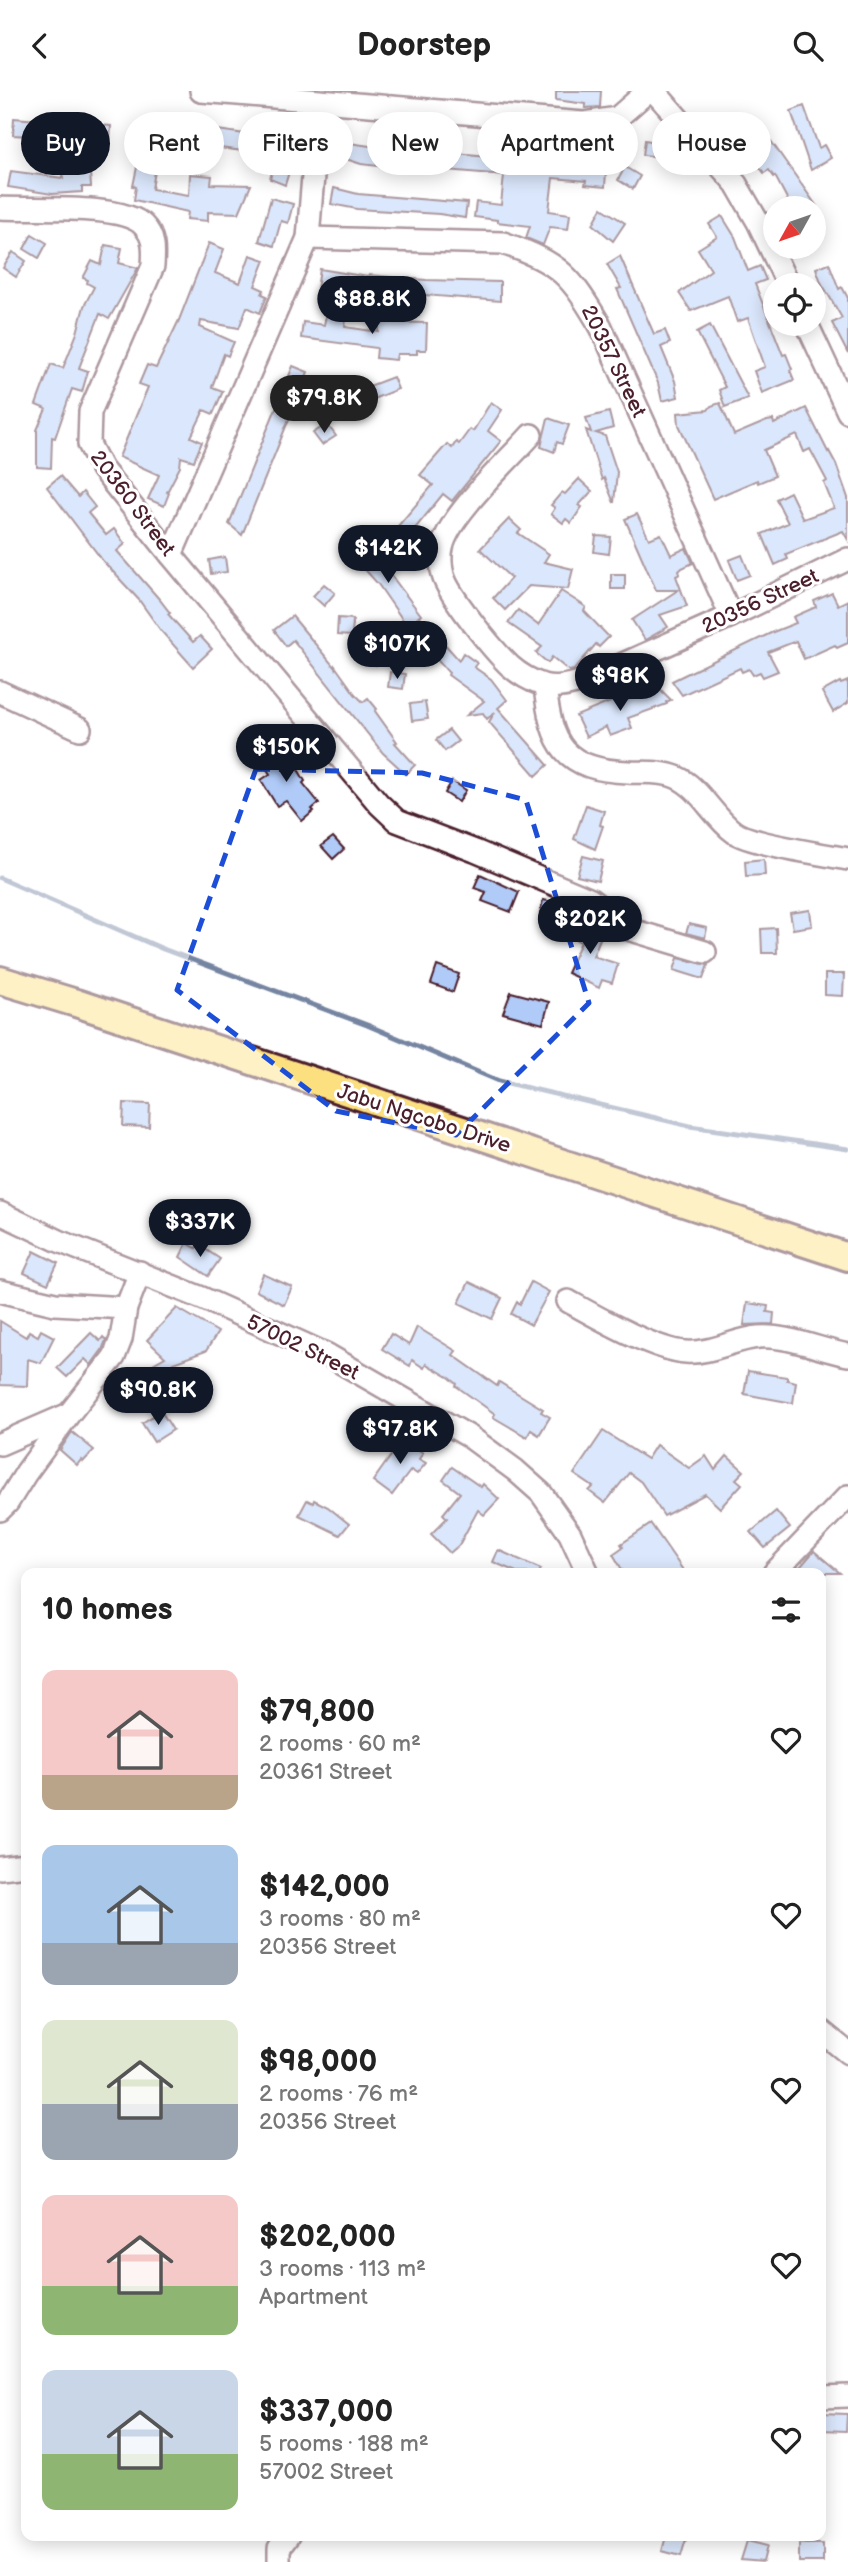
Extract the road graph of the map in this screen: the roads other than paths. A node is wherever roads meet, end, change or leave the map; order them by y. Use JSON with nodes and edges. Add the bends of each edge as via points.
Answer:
{"nodes":[{"id":1,"x":201,"y":91,"type":"edge"},
{"id":2,"x":648,"y":91,"type":"edge"},
{"id":3,"x":654,"y":91,"type":"edge"},
{"id":4,"x":319,"y":102,"type":"junction"},
{"id":5,"x":1,"y":210,"type":"edge"},
{"id":6,"x":308,"y":238,"type":"junction"},
{"id":7,"x":782,"y":273,"type":"edge"},
{"id":8,"x":813,"y":336,"type":"edge"},
{"id":9,"x":848,"y":412,"type":"edge"},
{"id":10,"x":531,"y":435,"type":"dead end"},
{"id":11,"x":171,"y":555,"type":"junction"},
{"id":12,"x":848,"y":559,"type":"edge"},
{"id":13,"x":731,"y":616,"type":"junction"},
{"id":14,"x":545,"y":686,"type":"junction"},
{"id":15,"x":0,"y":692,"type":"edge"},
{"id":16,"x":80,"y":729,"type":"dead end"},
{"id":17,"x":848,"y":859,"type":"edge"},
{"id":18,"x":705,"y":952,"type":"dead end"},
{"id":19,"x":0,"y":980,"type":"edge"},
{"id":20,"x":0,"y":1213,"type":"edge"},
{"id":21,"x":848,"y":1257,"type":"edge"},
{"id":22,"x":140,"y":1272,"type":"junction"},
{"id":23,"x":0,"y":1291,"type":"edge"},
{"id":24,"x":568,"y":1301,"type":"dead end"},
{"id":25,"x":126,"y":1308,"type":"junction"},
{"id":26,"x":848,"y":1355,"type":"edge"},
{"id":27,"x":69,"y":1414,"type":"junction"},
{"id":28,"x":0,"y":1444,"type":"edge"},
{"id":29,"x":848,"y":1496,"type":"edge"},
{"id":30,"x":0,"y":1510,"type":"edge"},
{"id":31,"x":586,"y":1568,"type":"edge"},
{"id":32,"x":779,"y":1568,"type":"edge"},
{"id":33,"x":21,"y":1866,"type":"edge"},
{"id":34,"x":0,"y":1868,"type":"edge"},
{"id":35,"x":826,"y":2035,"type":"edge"},
{"id":36,"x":848,"y":2053,"type":"edge"},
{"id":37,"x":848,"y":2396,"type":"edge"},
{"id":38,"x":826,"y":2397,"type":"edge"},
{"id":39,"x":284,"y":2541,"type":"edge"},
{"id":40,"x":279,"y":2562,"type":"edge"}],
"edges":[{"from":1,"to":4,"type":"street"},
{"from":2,"to":4,"type":"street","via":[[617,118],[584,123]]},
{"from":3,"to":7,"type":"street","via":[[736,184]]},
{"from":4,"to":6,"type":"street"},
{"from":5,"to":11,"type":"street","name":"20360 Street","via":[[97,210],[132,216],[149,232],[153,266],[90,412],[88,432],[102,469]]},
{"from":6,"to":11,"type":"street"},
{"from":6,"to":13,"type":"street","name":"20357 Street","via":[[503,243],[554,265],[576,285],[601,327]]},
{"from":8,"to":9,"type":"street"},
{"from":10,"to":14,"type":"street","via":[[467,505],[449,531],[441,562],[450,590],[496,651],[526,678]]},
{"from":11,"to":18,"type":"street","name":"20360 Street","via":[[397,821],[590,900],[628,929]]},
{"from":12,"to":13,"type":"street","name":"20356 Street"},
{"from":13,"to":14,"type":"street","name":"20356 Street","via":[[585,681]]},
{"from":14,"to":17,"type":"street","via":[[548,719],[571,759],[617,772],[676,777],[739,835]]},
{"from":15,"to":16,"type":"street"},
{"from":19,"to":21,"type":"main road","name":"Jabu Ngcobo Drive"},
{"from":20,"to":22,"type":"street","name":"57002 Street"},
{"from":22,"to":25,"type":"street"},
{"from":22,"to":31,"type":"street","name":"57002 Street","via":[[326,1354],[470,1437],[541,1493],[570,1534]]},
{"from":23,"to":25,"type":"street","via":[[55,1304]]},
{"from":24,"to":26,"type":"street","via":[[622,1330],[686,1352],[760,1337]]},
{"from":25,"to":27,"type":"street","via":[[114,1357]]},
{"from":27,"to":28,"type":"street"},
{"from":27,"to":30,"type":"street"},
{"from":29,"to":32,"type":"street"},
{"from":33,"to":34,"type":"street"},
{"from":35,"to":36,"type":"street"},
{"from":37,"to":38,"type":"street"},
{"from":39,"to":40,"type":"street"}]}
